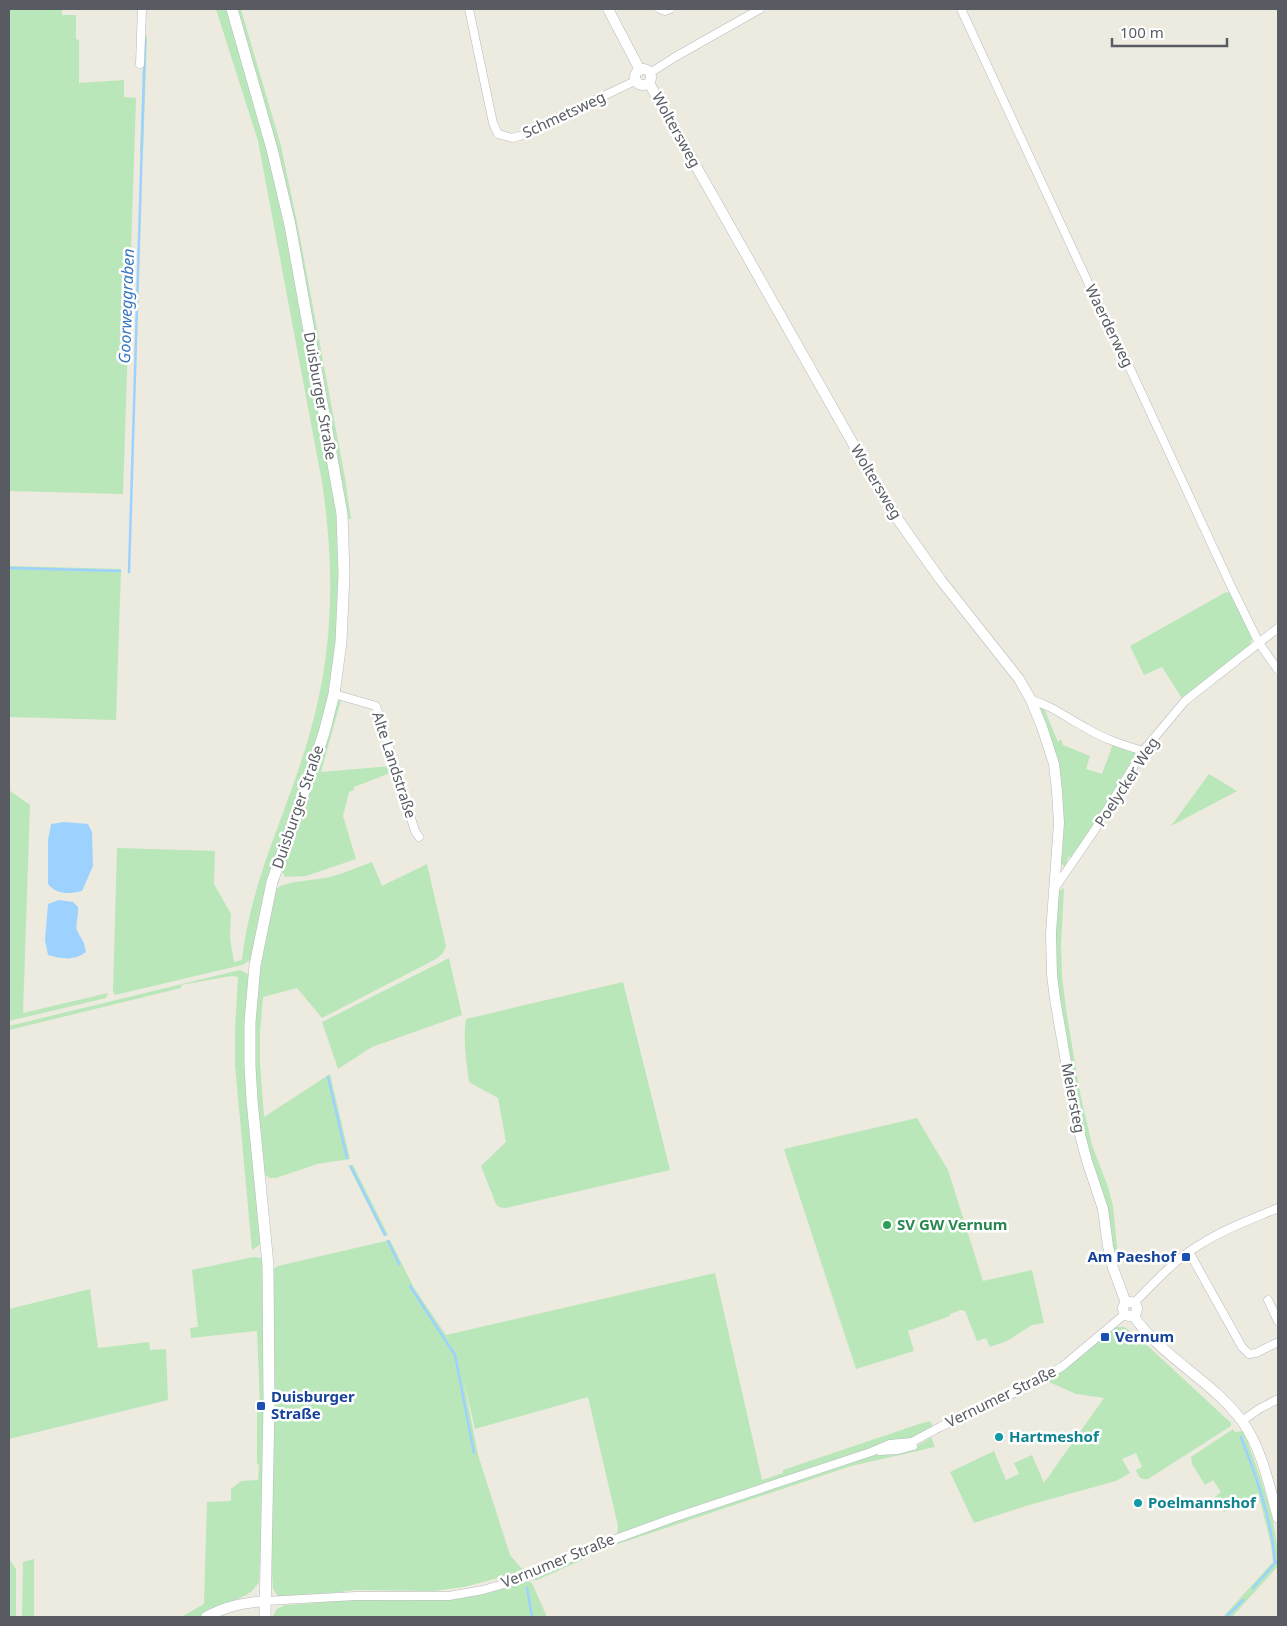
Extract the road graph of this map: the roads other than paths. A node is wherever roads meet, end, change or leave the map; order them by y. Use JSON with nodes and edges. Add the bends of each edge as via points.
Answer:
{"nodes":[{"id":1,"x":142,"y":9,"type":"edge"},
{"id":2,"x":232,"y":9,"type":"edge"},
{"id":3,"x":469,"y":9,"type":"edge"},
{"id":4,"x":608,"y":9,"type":"edge"},
{"id":5,"x":660,"y":9,"type":"edge"},
{"id":6,"x":670,"y":9,"type":"edge"},
{"id":7,"x":760,"y":9,"type":"edge"},
{"id":8,"x":961,"y":9,"type":"edge"},
{"id":9,"x":140,"y":64,"type":"dead end"},
{"id":10,"x":640,"y":70,"type":"junction"},
{"id":11,"x":649,"y":78,"type":"junction"},
{"id":12,"x":637,"y":80,"type":"junction"},
{"id":13,"x":1278,"y":628,"type":"edge"},
{"id":14,"x":1259,"y":643,"type":"junction"},
{"id":15,"x":1278,"y":670,"type":"edge"},
{"id":16,"x":334,"y":694,"type":"junction"},
{"id":17,"x":1031,"y":700,"type":"junction"},
{"id":18,"x":1144,"y":751,"type":"junction"},
{"id":19,"x":419,"y":837,"type":"dead end"},
{"id":20,"x":1055,"y":888,"type":"junction"},
{"id":21,"x":1278,"y":1208,"type":"edge"},
{"id":22,"x":1189,"y":1252,"type":"junction"},
{"id":23,"x":1268,"y":1300,"type":"dead end"},
{"id":24,"x":1130,"y":1303,"type":"junction"},
{"id":25,"x":1129,"y":1314,"type":"junction"},
{"id":26,"x":1278,"y":1321,"type":"edge"},
{"id":27,"x":1278,"y":1342,"type":"edge"},
{"id":28,"x":1278,"y":1399,"type":"edge"},
{"id":29,"x":1242,"y":1421,"type":"junction"},
{"id":30,"x":1278,"y":1518,"type":"edge"},
{"id":31,"x":264,"y":1601,"type":"junction"},
{"id":32,"x":206,"y":1617,"type":"edge"},
{"id":33,"x":265,"y":1617,"type":"edge"}],
"edges":[{"from":1,"to":9,"type":"street"},
{"from":2,"to":16,"type":"main road","name":"Duisburger Straße","via":[[290,225],[342,514],[342,632]]},
{"from":3,"to":12,"type":"street","name":"Schmetsweg","via":[[498,134],[512,138],[520,136]]},
{"from":4,"to":10,"type":"street"},
{"from":5,"to":6,"type":"street"},
{"from":7,"to":11,"type":"street","via":[[675,57]]},
{"from":8,"to":14,"type":"street","name":"Waerderweg"},
{"from":10,"to":11,"type":"street","via":[[644,69]]},
{"from":10,"to":12,"type":"street","via":[[636,74]]},
{"from":11,"to":12,"type":"street","via":[[642,84]]},
{"from":11,"to":17,"type":"street","name":"Woltersweg","via":[[894,514],[940,579],[1019,679]]},
{"from":13,"to":14,"type":"street","name":"Poelycker Weg"},
{"from":14,"to":15,"type":"street","name":"Waerderweg"},
{"from":14,"to":18,"type":"street","name":"Poelycker Weg","via":[[1185,701]]},
{"from":16,"to":19,"type":"street","name":"Alte Landstraße","via":[[376,706]]},
{"from":16,"to":31,"type":"main road","name":"Duisburger Straße","via":[[321,742],[272,882],[255,965],[250,1022],[252,1100],[268,1265],[269,1404]]},
{"from":17,"to":18,"type":"street","via":[[1043,703],[1112,741]]},
{"from":17,"to":20,"type":"street","name":"Woltersweg","via":[[1054,764],[1059,823]]},
{"from":18,"to":20,"type":"street","name":"Poelycker Weg"},
{"from":20,"to":24,"type":"street","name":"Meiersteg","via":[[1052,974],[1076,1120],[1103,1209],[1113,1268]]},
{"from":21,"to":22,"type":"street","via":[[1209,1239]]},
{"from":22,"to":24,"type":"street"},
{"from":22,"to":27,"type":"street","via":[[1242,1347],[1249,1354]]},
{"from":23,"to":26,"type":"street"},
{"from":24,"to":25,"type":"street","name":"Meiersteg","via":[[1137,1310]]},
{"from":25,"to":29,"type":"street","via":[[1229,1405]]},
{"from":25,"to":31,"type":"street","name":"Vernumer Straße","via":[[1052,1374],[940,1427],[912,1446],[871,1452],[673,1518],[599,1545],[530,1576],[449,1596],[356,1596]]},
{"from":28,"to":29,"type":"street"},
{"from":29,"to":30,"type":"street","via":[[1257,1448]]},
{"from":31,"to":32,"type":"street","name":"Vernumer Straße","via":[[240,1603]]},
{"from":31,"to":33,"type":"main road","name":"Duisburger Straße"}]}
